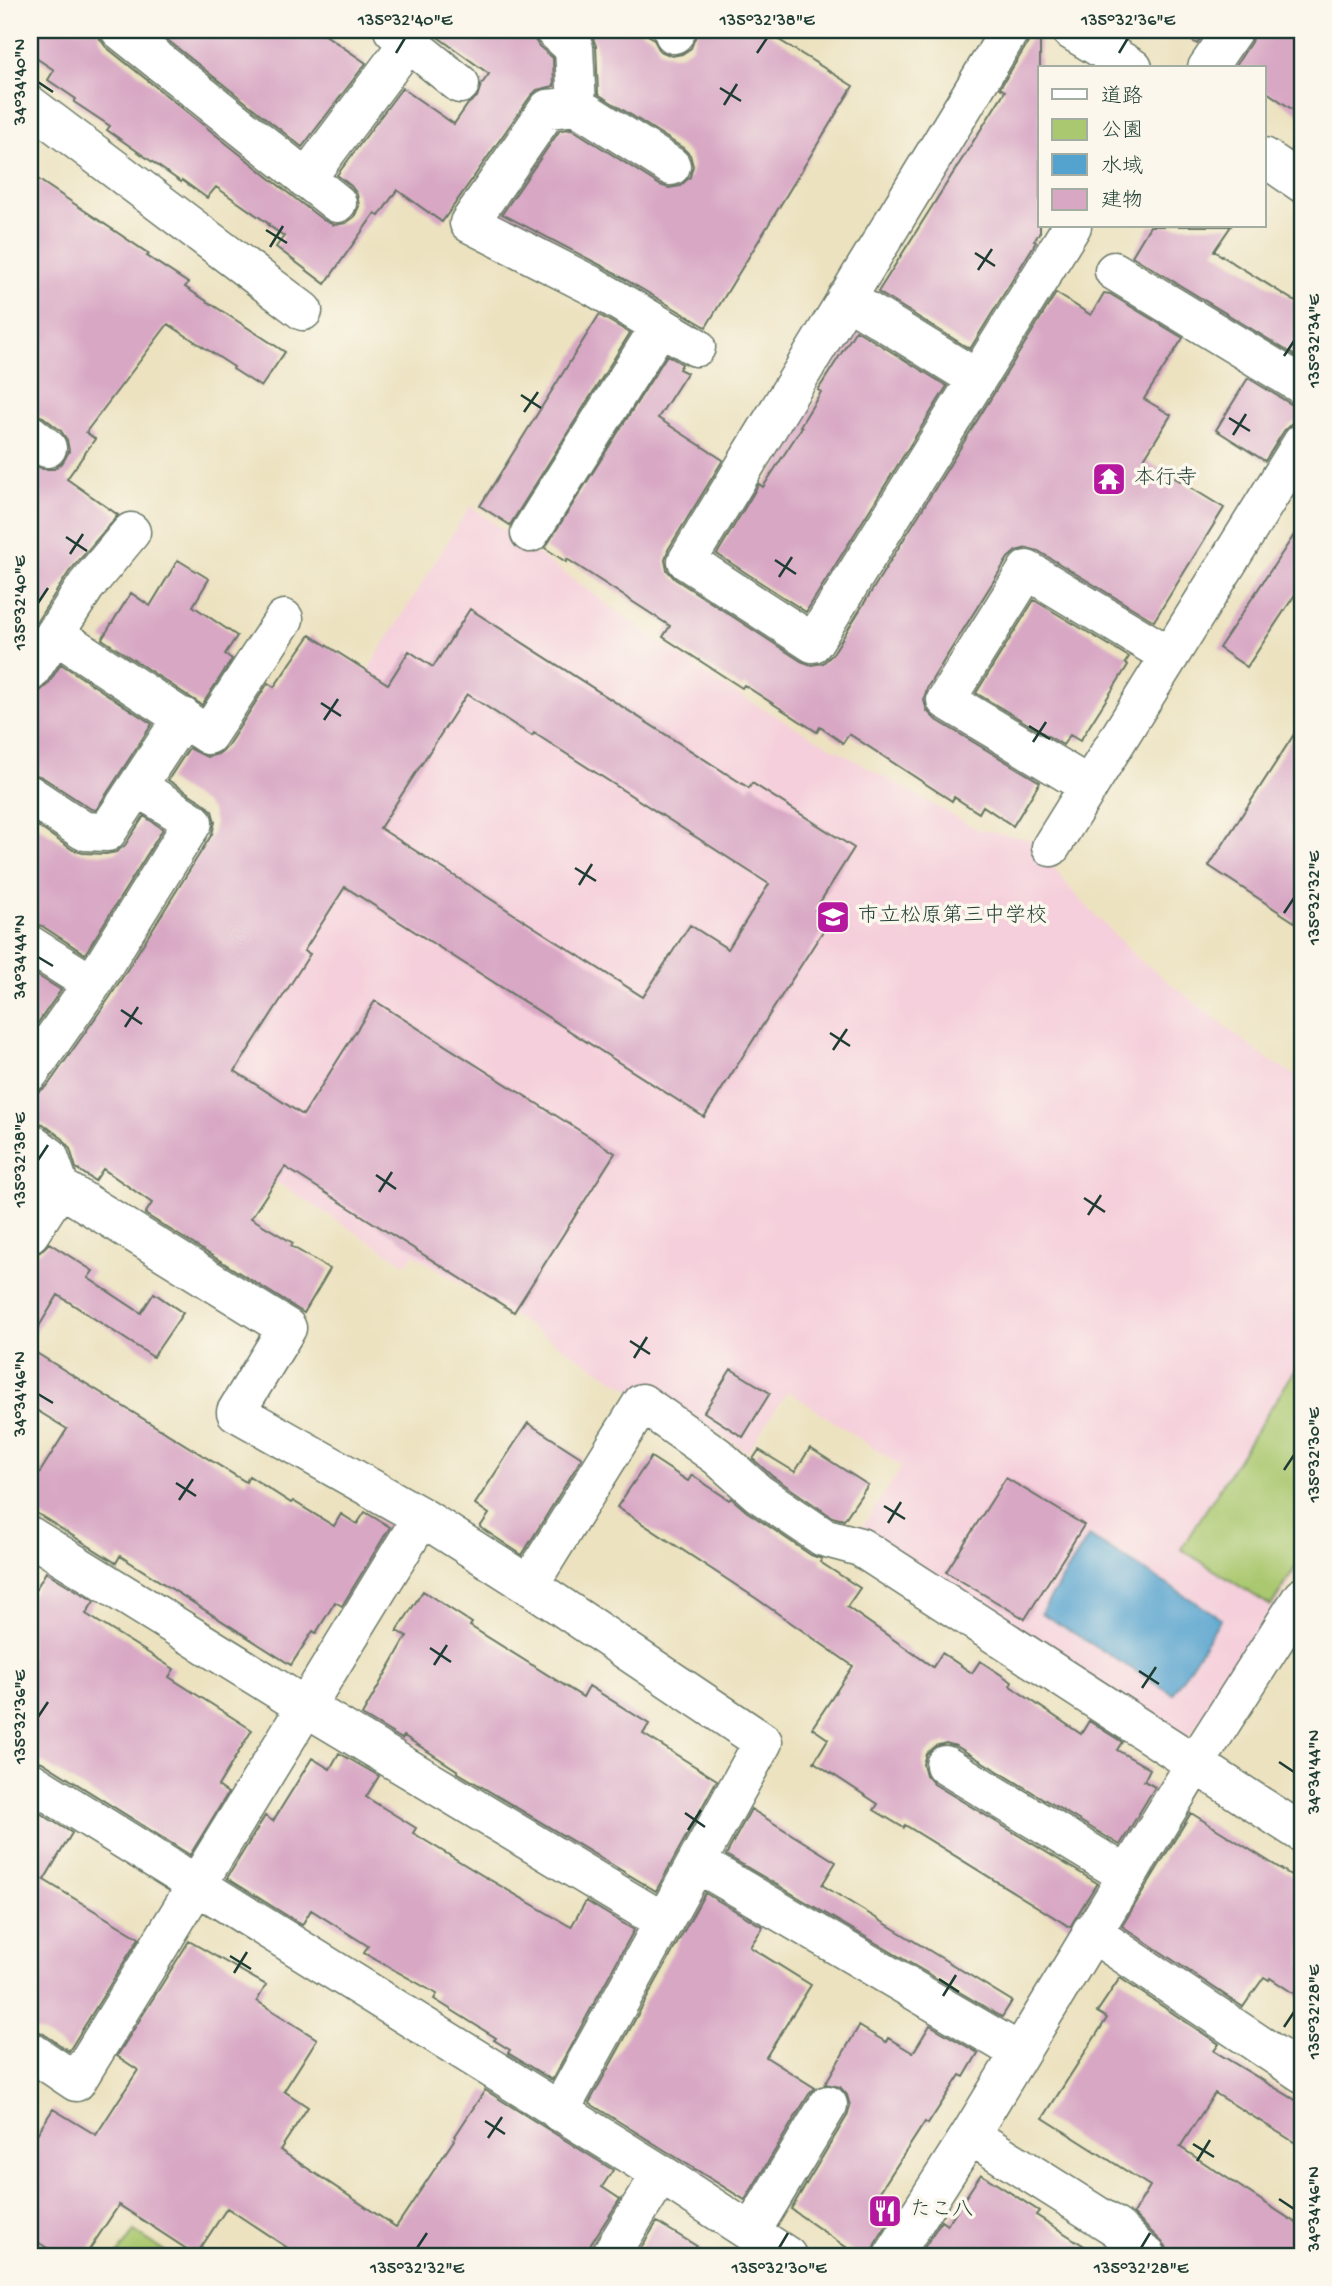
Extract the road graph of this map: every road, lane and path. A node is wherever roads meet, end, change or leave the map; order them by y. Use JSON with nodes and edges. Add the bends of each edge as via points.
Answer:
{"nodes":[{"id":1,"x":120,"y":30,"type":"edge"},
{"id":2,"x":554,"y":30,"type":"edge"},
{"id":3,"x":1010,"y":30,"type":"edge"},
{"id":4,"x":1070,"y":30,"type":"edge"},
{"id":5,"x":1233,"y":30,"type":"edge"},
{"id":6,"x":401,"y":36,"type":"edge"},
{"id":7,"x":1130,"y":66,"type":"edge"},
{"id":8,"x":1208,"y":66,"type":"edge"},
{"id":9,"x":460,"y":84,"type":"dead end"},
{"id":10,"x":30,"y":105,"type":"edge"},
{"id":11,"x":577,"y":106,"type":"junction"},
{"id":12,"x":1266,"y":158,"type":"edge"},
{"id":13,"x":671,"y":166,"type":"dead end"},
{"id":14,"x":306,"y":179,"type":"junction"},
{"id":15,"x":1302,"y":183,"type":"edge"},
{"id":16,"x":337,"y":204,"type":"dead end"},
{"id":17,"x":1071,"y":228,"type":"edge"},
{"id":18,"x":1114,"y":271,"type":"dead end"},
{"id":19,"x":846,"y":298,"type":"junction"},
{"id":20,"x":303,"y":311,"type":"dead end"},
{"id":21,"x":660,"y":326,"type":"junction"},
{"id":22,"x":696,"y":347,"type":"dead end"},
{"id":23,"x":977,"y":379,"type":"junction"},
{"id":24,"x":1302,"y":385,"type":"edge"},
{"id":25,"x":1302,"y":443,"type":"edge"},
{"id":26,"x":131,"y":532,"type":"dead end"},
{"id":27,"x":530,"y":533,"type":"dead end"},
{"id":28,"x":284,"y":619,"type":"dead end"},
{"id":29,"x":55,"y":634,"type":"junction"},
{"id":30,"x":1170,"y":656,"type":"junction"},
{"id":31,"x":30,"y":672,"type":"edge"},
{"id":32,"x":183,"y":717,"type":"junction"},
{"id":33,"x":1089,"y":786,"type":"junction"},
{"id":34,"x":138,"y":787,"type":"junction"},
{"id":35,"x":30,"y":795,"type":"edge"},
{"id":36,"x":1051,"y":847,"type":"dead end"},
{"id":37,"x":30,"y":945,"type":"edge"},
{"id":38,"x":92,"y":984,"type":"junction"},
{"id":39,"x":30,"y":1072,"type":"edge"},
{"id":40,"x":30,"y":1142,"type":"edge"},
{"id":41,"x":60,"y":1187,"type":"junction"},
{"id":42,"x":30,"y":1233,"type":"edge"},
{"id":43,"x":422,"y":1517,"type":"junction"},
{"id":44,"x":30,"y":1536,"type":"edge"},
{"id":45,"x":529,"y":1585,"type":"junction"},
{"id":46,"x":1302,"y":1597,"type":"edge"},
{"id":47,"x":306,"y":1707,"type":"junction"},
{"id":48,"x":1195,"y":1764,"type":"junction"},
{"id":49,"x":945,"y":1765,"type":"dead end"},
{"id":50,"x":30,"y":1781,"type":"edge"},
{"id":51,"x":1302,"y":1833,"type":"edge"},
{"id":52,"x":697,"y":1863,"type":"junction"},
{"id":53,"x":1127,"y":1875,"type":"junction"},
{"id":54,"x":198,"y":1886,"type":"junction"},
{"id":55,"x":664,"y":1922,"type":"junction"},
{"id":56,"x":1091,"y":1932,"type":"junction"},
{"id":57,"x":30,"y":2051,"type":"edge"},
{"id":58,"x":1019,"y":2052,"type":"junction"},
{"id":59,"x":1302,"y":2073,"type":"edge"},
{"id":60,"x":828,"y":2105,"type":"dead end"},
{"id":61,"x":559,"y":2112,"type":"junction"},
{"id":62,"x":970,"y":2135,"type":"junction"},
{"id":63,"x":661,"y":2174,"type":"junction"},
{"id":64,"x":751,"y":2232,"type":"junction"},
{"id":65,"x":610,"y":2256,"type":"edge"},
{"id":66,"x":787,"y":2256,"type":"edge"},
{"id":67,"x":893,"y":2256,"type":"edge"},
{"id":68,"x":1147,"y":2256,"type":"edge"}],
"edges":[{"from":1,"to":14,"type":"street"},
{"from":2,"to":11,"type":"street","via":[[574,48]]},
{"from":3,"to":19,"type":"street"},
{"from":4,"to":7,"type":"street"},
{"from":5,"to":8,"type":"street"},
{"from":6,"to":9,"type":"street"},
{"from":6,"to":14,"type":"street"},
{"from":10,"to":20,"type":"street"},
{"from":11,"to":13,"type":"street"},
{"from":11,"to":21,"type":"street","via":[[548,109],[469,223]]},
{"from":12,"to":15,"type":"street"},
{"from":14,"to":16,"type":"street"},
{"from":17,"to":23,"type":"street"},
{"from":18,"to":24,"type":"street"},
{"from":19,"to":23,"type":"street"},
{"from":19,"to":23,"type":"street","via":[[687,561],[813,643]]},
{"from":21,"to":22,"type":"street"},
{"from":21,"to":27,"type":"street"},
{"from":25,"to":30,"type":"street"},
{"from":26,"to":29,"type":"street","via":[[86,586]]},
{"from":28,"to":32,"type":"street","via":[[208,735]]},
{"from":29,"to":31,"type":"street"},
{"from":29,"to":32,"type":"street"},
{"from":30,"to":33,"type":"street"},
{"from":30,"to":33,"type":"street","via":[[1027,570],[960,677],[946,700]]},
{"from":32,"to":34,"type":"street"},
{"from":33,"to":36,"type":"street"},
{"from":34,"to":35,"type":"street","via":[[107,832],[85,831]]},
{"from":34,"to":38,"type":"street","via":[[194,822]]},
{"from":37,"to":38,"type":"street"},
{"from":38,"to":39,"type":"street"},
{"from":40,"to":41,"type":"street","via":[[49,1156]]},
{"from":41,"to":42,"type":"street"},
{"from":41,"to":43,"type":"street","via":[[287,1328],[236,1412]]},
{"from":43,"to":45,"type":"street"},
{"from":43,"to":47,"type":"street"},
{"from":44,"to":47,"type":"street"},
{"from":45,"to":48,"type":"street","via":[[642,1403],[823,1537],[860,1546]]},
{"from":45,"to":52,"type":"street","via":[[763,1742]]},
{"from":46,"to":48,"type":"street"},
{"from":47,"to":54,"type":"street"},
{"from":47,"to":55,"type":"street"},
{"from":48,"to":51,"type":"street"},
{"from":48,"to":53,"type":"street"},
{"from":49,"to":53,"type":"street"},
{"from":50,"to":54,"type":"street"},
{"from":52,"to":55,"type":"street"},
{"from":52,"to":58,"type":"street"},
{"from":53,"to":56,"type":"street"},
{"from":54,"to":57,"type":"street","via":[[76,2082]]},
{"from":54,"to":61,"type":"street"},
{"from":55,"to":61,"type":"street"},
{"from":56,"to":58,"type":"street"},
{"from":56,"to":59,"type":"street"},
{"from":58,"to":62,"type":"street"},
{"from":60,"to":64,"type":"street"},
{"from":61,"to":63,"type":"street"},
{"from":62,"to":67,"type":"street"},
{"from":62,"to":68,"type":"street","via":[[1117,2228]]},
{"from":63,"to":64,"type":"street"},
{"from":63,"to":65,"type":"street"},
{"from":64,"to":66,"type":"street"}]}
